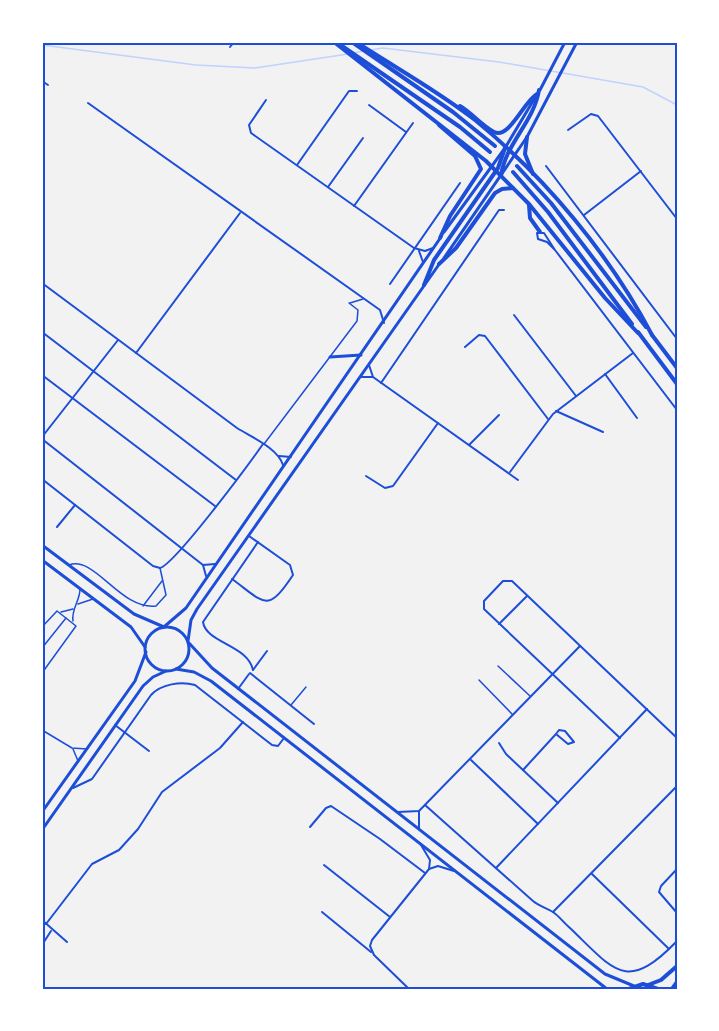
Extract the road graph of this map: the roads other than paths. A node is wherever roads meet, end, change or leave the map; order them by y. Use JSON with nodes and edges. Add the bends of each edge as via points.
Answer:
{"nodes":[{"id":1,"x":234,"y":42,"type":"edge"},
{"id":2,"x":335,"y":42,"type":"edge"},
{"id":3,"x":354,"y":42,"type":"edge"},
{"id":4,"x":577,"y":42,"type":"edge"},
{"id":5,"x":564,"y":43,"type":"edge"},
{"id":6,"x":230,"y":47,"type":"dead end"},
{"id":7,"x":42,"y":81,"type":"edge"},
{"id":8,"x":48,"y":85,"type":"dead end"},
{"id":9,"x":357,"y":91,"type":"dead end"},
{"id":10,"x":538,"y":92,"type":"junction"},
{"id":11,"x":267,"y":100,"type":"dead end"},
{"id":12,"x":450,"y":101,"type":"junction"},
{"id":13,"x":88,"y":103,"type":"dead end"},
{"id":14,"x":369,"y":105,"type":"dead end"},
{"id":15,"x":430,"y":116,"type":"junction"},
{"id":16,"x":413,"y":123,"type":"dead end"},
{"id":17,"x":568,"y":130,"type":"dead end"},
{"id":18,"x":406,"y":132,"type":"junction"},
{"id":19,"x":527,"y":137,"type":"junction"},
{"id":20,"x":363,"y":138,"type":"dead end"},
{"id":21,"x":495,"y":146,"type":"dead end"},
{"id":22,"x":507,"y":150,"type":"junction"},
{"id":23,"x":490,"y":152,"type":"dead end"},
{"id":24,"x":513,"y":156,"type":"junction"},
{"id":25,"x":297,"y":165,"type":"junction"},
{"id":26,"x":517,"y":166,"type":"dead end"},
{"id":27,"x":546,"y":166,"type":"dead end"},
{"id":28,"x":492,"y":167,"type":"junction"},
{"id":29,"x":496,"y":171,"type":"junction"},
{"id":30,"x":641,"y":171,"type":"junction"},
{"id":31,"x":513,"y":172,"type":"dead end"},
{"id":32,"x":501,"y":176,"type":"junction"},
{"id":33,"x":535,"y":177,"type":"junction"},
{"id":34,"x":460,"y":183,"type":"dead end"},
{"id":35,"x":328,"y":187,"type":"junction"},
{"id":36,"x":514,"y":189,"type":"junction"},
{"id":37,"x":529,"y":204,"type":"junction"},
{"id":38,"x":354,"y":206,"type":"junction"},
{"id":39,"x":504,"y":210,"type":"dead end"},
{"id":40,"x":240,"y":213,"type":"junction"},
{"id":41,"x":583,"y":215,"type":"junction"},
{"id":42,"x":677,"y":219,"type":"edge"},
{"id":43,"x":540,"y":232,"type":"junction"},
{"id":44,"x":440,"y":238,"type":"junction"},
{"id":45,"x":416,"y":248,"type":"junction"},
{"id":46,"x":434,"y":248,"type":"junction"},
{"id":47,"x":555,"y":250,"type":"junction"},
{"id":48,"x":439,"y":264,"type":"junction"},
{"id":49,"x":423,"y":265,"type":"junction"},
{"id":50,"x":42,"y":284,"type":"edge"},
{"id":51,"x":390,"y":284,"type":"dead end"},
{"id":52,"x":424,"y":285,"type":"junction"},
{"id":53,"x":363,"y":298,"type":"junction"},
{"id":54,"x":393,"y":309,"type":"junction"},
{"id":55,"x":380,"y":310,"type":"junction"},
{"id":56,"x":514,"y":315,"type":"dead end"},
{"id":57,"x":384,"y":323,"type":"junction"},
{"id":58,"x":42,"y":332,"type":"edge"},
{"id":59,"x":638,"y":333,"type":"junction"},
{"id":60,"x":652,"y":335,"type":"junction"},
{"id":61,"x":118,"y":339,"type":"junction"},
{"id":62,"x":677,"y":339,"type":"edge"},
{"id":63,"x":465,"y":347,"type":"dead end"},
{"id":64,"x":136,"y":353,"type":"junction"},
{"id":65,"x":633,"y":353,"type":"junction"},
{"id":66,"x":361,"y":355,"type":"junction"},
{"id":67,"x":330,"y":357,"type":"junction"},
{"id":68,"x":369,"y":365,"type":"junction"},
{"id":69,"x":677,"y":368,"type":"edge"},
{"id":70,"x":94,"y":371,"type":"junction"},
{"id":71,"x":605,"y":374,"type":"junction"},
{"id":72,"x":42,"y":375,"type":"edge"},
{"id":73,"x":360,"y":377,"type":"junction"},
{"id":74,"x":373,"y":377,"type":"junction"},
{"id":75,"x":381,"y":383,"type":"junction"},
{"id":76,"x":677,"y":384,"type":"edge"},
{"id":77,"x":576,"y":396,"type":"junction"},
{"id":78,"x":73,"y":398,"type":"junction"},
{"id":79,"x":677,"y":410,"type":"edge"},
{"id":80,"x":556,"y":411,"type":"junction"},
{"id":81,"x":499,"y":415,"type":"dead end"},
{"id":82,"x":548,"y":418,"type":"junction"},
{"id":83,"x":637,"y":418,"type":"dead end"},
{"id":84,"x":438,"y":423,"type":"junction"},
{"id":85,"x":603,"y":432,"type":"dead end"},
{"id":86,"x":42,"y":438,"type":"edge"},
{"id":87,"x":263,"y":444,"type":"junction"},
{"id":88,"x":468,"y":445,"type":"junction"},
{"id":89,"x":279,"y":456,"type":"junction"},
{"id":90,"x":292,"y":456,"type":"junction"},
{"id":91,"x":282,"y":471,"type":"junction"},
{"id":92,"x":509,"y":474,"type":"junction"},
{"id":93,"x":366,"y":476,"type":"dead end"},
{"id":94,"x":42,"y":479,"type":"edge"},
{"id":95,"x":236,"y":480,"type":"junction"},
{"id":96,"x":518,"y":480,"type":"dead end"},
{"id":97,"x":75,"y":505,"type":"junction"},
{"id":98,"x":215,"y":506,"type":"junction"},
{"id":99,"x":57,"y":527,"type":"dead end"},
{"id":100,"x":249,"y":536,"type":"junction"},
{"id":101,"x":258,"y":542,"type":"junction"},
{"id":102,"x":42,"y":545,"type":"edge"},
{"id":103,"x":182,"y":548,"type":"junction"},
{"id":104,"x":42,"y":560,"type":"edge"},
{"id":105,"x":217,"y":563,"type":"junction"},
{"id":106,"x":203,"y":564,"type":"junction"},
{"id":107,"x":68,"y":565,"type":"junction"},
{"id":108,"x":160,"y":568,"type":"junction"},
{"id":109,"x":207,"y":578,"type":"junction"},
{"id":110,"x":232,"y":579,"type":"junction"},
{"id":111,"x":162,"y":581,"type":"junction"},
{"id":112,"x":80,"y":589,"type":"junction"},
{"id":113,"x":527,"y":595,"type":"junction"},
{"id":114,"x":93,"y":599,"type":"junction"},
{"id":115,"x":77,"y":604,"type":"junction"},
{"id":116,"x":143,"y":606,"type":"junction"},
{"id":117,"x":74,"y":608,"type":"junction"},
{"id":118,"x":61,"y":612,"type":"junction"},
{"id":119,"x":67,"y":617,"type":"junction"},
{"id":120,"x":73,"y":622,"type":"junction"},
{"id":121,"x":499,"y":624,"type":"junction"},
{"id":122,"x":42,"y":627,"type":"edge"},
{"id":123,"x":164,"y":627,"type":"junction"},
{"id":124,"x":189,"y":642,"type":"junction"},
{"id":125,"x":580,"y":646,"type":"junction"},
{"id":126,"x":42,"y":648,"type":"edge"},
{"id":127,"x":145,"y":651,"type":"junction"},
{"id":128,"x":267,"y":651,"type":"dead end"},
{"id":129,"x":498,"y":666,"type":"dead end"},
{"id":130,"x":176,"y":669,"type":"junction"},
{"id":131,"x":253,"y":670,"type":"junction"},
{"id":132,"x":166,"y":671,"type":"junction"},
{"id":133,"x":42,"y":673,"type":"edge"},
{"id":134,"x":250,"y":673,"type":"junction"},
{"id":135,"x":552,"y":674,"type":"junction"},
{"id":136,"x":479,"y":680,"type":"dead end"},
{"id":137,"x":306,"y":687,"type":"dead end"},
{"id":138,"x":238,"y":689,"type":"junction"},
{"id":139,"x":531,"y":697,"type":"junction"},
{"id":140,"x":290,"y":705,"type":"junction"},
{"id":141,"x":647,"y":709,"type":"junction"},
{"id":142,"x":513,"y":715,"type":"junction"},
{"id":143,"x":243,"y":722,"type":"junction"},
{"id":144,"x":314,"y":724,"type":"dead end"},
{"id":145,"x":115,"y":725,"type":"junction"},
{"id":146,"x":42,"y":730,"type":"edge"},
{"id":147,"x":125,"y":732,"type":"junction"},
{"id":148,"x":556,"y":734,"type":"junction"},
{"id":149,"x":284,"y":738,"type":"junction"},
{"id":150,"x":620,"y":738,"type":"junction"},
{"id":151,"x":677,"y":738,"type":"edge"},
{"id":152,"x":499,"y":743,"type":"dead end"},
{"id":153,"x":72,"y":748,"type":"junction"},
{"id":154,"x":87,"y":749,"type":"junction"},
{"id":155,"x":149,"y":751,"type":"dead end"},
{"id":156,"x":470,"y":759,"type":"junction"},
{"id":157,"x":78,"y":761,"type":"junction"},
{"id":158,"x":523,"y":770,"type":"junction"},
{"id":159,"x":81,"y":774,"type":"junction"},
{"id":160,"x":86,"y":783,"type":"junction"},
{"id":161,"x":677,"y":786,"type":"edge"},
{"id":162,"x":70,"y":790,"type":"junction"},
{"id":163,"x":672,"y":791,"type":"junction"},
{"id":164,"x":677,"y":796,"type":"edge"},
{"id":165,"x":558,"y":803,"type":"junction"},
{"id":166,"x":425,"y":805,"type":"junction"},
{"id":167,"x":419,"y":811,"type":"junction"},
{"id":168,"x":42,"y":812,"type":"edge"},
{"id":169,"x":397,"y":812,"type":"junction"},
{"id":170,"x":538,"y":824,"type":"junction"},
{"id":171,"x":310,"y":827,"type":"dead end"},
{"id":172,"x":419,"y":829,"type":"junction"},
{"id":173,"x":42,"y":830,"type":"edge"},
{"id":174,"x":420,"y":844,"type":"junction"},
{"id":175,"x":324,"y":865,"type":"dead end"},
{"id":176,"x":496,"y":868,"type":"junction"},
{"id":177,"x":429,"y":869,"type":"junction"},
{"id":178,"x":677,"y":869,"type":"edge"},
{"id":179,"x":457,"y":872,"type":"junction"},
{"id":180,"x":425,"y":873,"type":"junction"},
{"id":181,"x":592,"y":874,"type":"junction"},
{"id":182,"x":322,"y":912,"type":"dead end"},
{"id":183,"x":553,"y":912,"type":"junction"},
{"id":184,"x":677,"y":913,"type":"edge"},
{"id":185,"x":390,"y":918,"type":"junction"},
{"id":186,"x":42,"y":920,"type":"edge"},
{"id":187,"x":46,"y":924,"type":"junction"},
{"id":188,"x":51,"y":931,"type":"junction"},
{"id":189,"x":677,"y":941,"type":"edge"},
{"id":190,"x":67,"y":942,"type":"dead end"},
{"id":191,"x":42,"y":945,"type":"edge"},
{"id":192,"x":669,"y":949,"type":"junction"},
{"id":193,"x":371,"y":952,"type":"junction"},
{"id":194,"x":677,"y":966,"type":"edge"},
{"id":195,"x":677,"y":982,"type":"edge"},
{"id":196,"x":648,"y":984,"type":"junction"},
{"id":197,"x":632,"y":988,"type":"edge"},
{"id":198,"x":409,"y":989,"type":"edge"},
{"id":199,"x":607,"y":989,"type":"edge"},
{"id":200,"x":658,"y":989,"type":"edge"},
{"id":201,"x":672,"y":989,"type":"edge"}],
"edges":[{"from":1,"to":6,"type":"street"},
{"from":2,"to":15,"type":"main road"},
{"from":2,"to":23,"type":"main road","via":[[460,127]]},
{"from":3,"to":12,"type":"main road"},
{"from":3,"to":21,"type":"main road"},
{"from":4,"to":19,"type":"main road"},
{"from":5,"to":10,"type":"main road"},
{"from":7,"to":8,"type":"street"},
{"from":9,"to":25,"type":"street","via":[[349,91]]},
{"from":10,"to":12,"type":"main road","via":[[510,128],[498,133]]},
{"from":10,"to":22,"type":"main road","via":[[531,116]]},
{"from":11,"to":25,"type":"street","via":[[250,123],[250,131]]},
{"from":12,"to":22,"type":"main road"},
{"from":13,"to":40,"type":"street"},
{"from":14,"to":18,"type":"street"},
{"from":15,"to":28,"type":"main road"},
{"from":15,"to":44,"type":"main road","via":[[475,156],[481,170]]},
{"from":16,"to":18,"type":"street"},
{"from":17,"to":30,"type":"street","via":[[597,114]]},
{"from":18,"to":38,"type":"street"},
{"from":19,"to":24,"type":"main road"},
{"from":19,"to":33,"type":"main road","via":[[526,159]]},
{"from":20,"to":35,"type":"street"},
{"from":22,"to":24,"type":"main road"},
{"from":22,"to":28,"type":"main road"},
{"from":22,"to":29,"type":"main road"},
{"from":22,"to":32,"type":"main road"},
{"from":24,"to":32,"type":"main road"},
{"from":24,"to":33,"type":"main road"},
{"from":25,"to":35,"type":"street"},
{"from":26,"to":60,"type":"main road","via":[[551,203]]},
{"from":27,"to":41,"type":"street"},
{"from":28,"to":29,"type":"main road"},
{"from":28,"to":44,"type":"main road"},
{"from":29,"to":32,"type":"main road"},
{"from":29,"to":52,"type":"main road","via":[[434,260]]},
{"from":30,"to":41,"type":"street"},
{"from":30,"to":42,"type":"street"},
{"from":31,"to":59,"type":"main road","via":[[548,212]]},
{"from":32,"to":36,"type":"main road"},
{"from":32,"to":48,"type":"main road"},
{"from":33,"to":60,"type":"main road","via":[[601,256]]},
{"from":34,"to":45,"type":"street"},
{"from":35,"to":38,"type":"street"},
{"from":36,"to":37,"type":"main road"},
{"from":36,"to":48,"type":"main road","via":[[495,193],[456,248]]},
{"from":37,"to":43,"type":"main road","via":[[530,218]]},
{"from":37,"to":59,"type":"main road"},
{"from":38,"to":45,"type":"street"},
{"from":39,"to":75,"type":"street","via":[[499,211]]},
{"from":40,"to":53,"type":"street"},
{"from":40,"to":64,"type":"street"},
{"from":41,"to":62,"type":"street"},
{"from":43,"to":47,"type":"street"},
{"from":43,"to":47,"type":"street","via":[[538,239]]},
{"from":44,"to":46,"type":"main road"},
{"from":45,"to":46,"type":"street"},
{"from":45,"to":49,"type":"street","via":[[423,255]]},
{"from":45,"to":51,"type":"street"},
{"from":46,"to":49,"type":"main road"},
{"from":47,"to":65,"type":"street"},
{"from":48,"to":52,"type":"main road"},
{"from":49,"to":54,"type":"main road"},
{"from":50,"to":61,"type":"street"},
{"from":52,"to":68,"type":"main road"},
{"from":53,"to":55,"type":"street"},
{"from":53,"to":67,"type":"lane","via":[[349,303],[358,310],[358,318]]},
{"from":54,"to":55,"type":"street"},
{"from":54,"to":57,"type":"main road"},
{"from":55,"to":57,"type":"street"},
{"from":56,"to":77,"type":"street"},
{"from":57,"to":66,"type":"main road"},
{"from":58,"to":70,"type":"street"},
{"from":59,"to":76,"type":"main road"},
{"from":60,"to":69,"type":"main road"},
{"from":61,"to":64,"type":"street"},
{"from":61,"to":70,"type":"street"},
{"from":63,"to":82,"type":"street","via":[[477,336],[485,336]]},
{"from":64,"to":87,"type":"street"},
{"from":65,"to":71,"type":"street"},
{"from":65,"to":79,"type":"street"},
{"from":66,"to":67,"type":"main road"},
{"from":66,"to":90,"type":"main road"},
{"from":67,"to":87,"type":"lane"},
{"from":68,"to":73,"type":"main road"},
{"from":68,"to":74,"type":"street"},
{"from":70,"to":78,"type":"street"},
{"from":70,"to":95,"type":"street"},
{"from":71,"to":77,"type":"street"},
{"from":71,"to":83,"type":"street"},
{"from":72,"to":78,"type":"street"},
{"from":73,"to":74,"type":"street"},
{"from":73,"to":100,"type":"main road"},
{"from":74,"to":75,"type":"street"},
{"from":75,"to":84,"type":"street"},
{"from":77,"to":80,"type":"street"},
{"from":78,"to":86,"type":"street"},
{"from":78,"to":98,"type":"street"},
{"from":80,"to":82,"type":"street"},
{"from":80,"to":85,"type":"street"},
{"from":81,"to":88,"type":"street"},
{"from":82,"to":92,"type":"street"},
{"from":84,"to":88,"type":"street"},
{"from":84,"to":93,"type":"street","via":[[393,486],[384,487]]},
{"from":86,"to":103,"type":"street"},
{"from":87,"to":89,"type":"street"},
{"from":87,"to":95,"type":"street"},
{"from":88,"to":92,"type":"street"},
{"from":89,"to":90,"type":"street"},
{"from":89,"to":91,"type":"street"},
{"from":90,"to":91,"type":"main road"},
{"from":91,"to":105,"type":"main road"},
{"from":92,"to":96,"type":"street"},
{"from":94,"to":97,"type":"street"},
{"from":95,"to":98,"type":"street"},
{"from":97,"to":99,"type":"street"},
{"from":97,"to":108,"type":"street"},
{"from":98,"to":103,"type":"street"},
{"from":100,"to":101,"type":"street"},
{"from":100,"to":124,"type":"main road","via":[[193,615]]},
{"from":101,"to":110,"type":"street"},
{"from":101,"to":110,"type":"street","via":[[290,565],[292,577],[268,603]]},
{"from":102,"to":107,"type":"main road"},
{"from":103,"to":106,"type":"street"},
{"from":103,"to":108,"type":"street"},
{"from":104,"to":112,"type":"main road"},
{"from":105,"to":106,"type":"street"},
{"from":105,"to":109,"type":"main road"},
{"from":106,"to":109,"type":"street"},
{"from":107,"to":116,"type":"lane","via":[[83,564]]},
{"from":107,"to":123,"type":"main road","via":[[134,614]]},
{"from":108,"to":111,"type":"lane"},
{"from":109,"to":123,"type":"main road","via":[[181,614]]},
{"from":110,"to":131,"type":"street","via":[[203,624],[247,657]]},
{"from":111,"to":116,"type":"lane"},
{"from":111,"to":116,"type":"lane","via":[[166,596],[158,605]]},
{"from":112,"to":114,"type":"main road"},
{"from":112,"to":115,"type":"lane"},
{"from":113,"to":121,"type":"street"},
{"from":113,"to":121,"type":"street","via":[[510,580],[501,582],[483,604]]},
{"from":113,"to":125,"type":"street"},
{"from":114,"to":115,"type":"lane"},
{"from":114,"to":127,"type":"main road","via":[[131,627]]},
{"from":115,"to":117,"type":"lane"},
{"from":117,"to":118,"type":"lane"},
{"from":117,"to":120,"type":"lane"},
{"from":118,"to":119,"type":"lane"},
{"from":118,"to":122,"type":"lane","via":[[54,612]]},
{"from":119,"to":120,"type":"lane"},
{"from":119,"to":126,"type":"lane"},
{"from":120,"to":133,"type":"lane","via":[[75,630]]},
{"from":121,"to":135,"type":"street"},
{"from":123,"to":124,"type":"main road","via":[[178,629]]},
{"from":123,"to":127,"type":"main road","via":[[151,634]]},
{"from":124,"to":130,"type":"main road","via":[[186,660]]},
{"from":124,"to":138,"type":"main road","via":[[206,664]]},
{"from":125,"to":135,"type":"street"},
{"from":125,"to":141,"type":"street"},
{"from":127,"to":132,"type":"main road","via":[[153,665]]},
{"from":127,"to":154,"type":"main road","via":[[135,681]]},
{"from":128,"to":131,"type":"street"},
{"from":129,"to":139,"type":"lane"},
{"from":130,"to":132,"type":"main road"},
{"from":130,"to":149,"type":"main road","via":[[206,678]]},
{"from":131,"to":134,"type":"street"},
{"from":132,"to":145,"type":"main road","via":[[146,683]]},
{"from":134,"to":138,"type":"street"},
{"from":134,"to":140,"type":"street"},
{"from":135,"to":139,"type":"street"},
{"from":135,"to":150,"type":"street"},
{"from":136,"to":142,"type":"lane"},
{"from":137,"to":140,"type":"lane"},
{"from":138,"to":169,"type":"main road"},
{"from":139,"to":142,"type":"street"},
{"from":140,"to":144,"type":"street"},
{"from":141,"to":150,"type":"street"},
{"from":141,"to":151,"type":"street"},
{"from":142,"to":156,"type":"street"},
{"from":143,"to":147,"type":"street","via":[[204,691],[184,683],[153,692]]},
{"from":143,"to":149,"type":"street","via":[[272,745],[278,746]]},
{"from":143,"to":187,"type":"street","via":[[220,748],[162,792],[138,829],[119,850],[92,864]]},
{"from":145,"to":147,"type":"street"},
{"from":145,"to":159,"type":"main road"},
{"from":146,"to":153,"type":"lane"},
{"from":147,"to":155,"type":"street"},
{"from":147,"to":160,"type":"street"},
{"from":148,"to":148,"type":"street","via":[[565,731],[573,743],[568,744]]},
{"from":148,"to":158,"type":"street"},
{"from":149,"to":174,"type":"main road"},
{"from":150,"to":165,"type":"street"},
{"from":152,"to":158,"type":"street"},
{"from":153,"to":154,"type":"lane"},
{"from":153,"to":157,"type":"lane"},
{"from":154,"to":157,"type":"main road"},
{"from":156,"to":166,"type":"street"},
{"from":156,"to":170,"type":"street"},
{"from":157,"to":168,"type":"main road"},
{"from":158,"to":165,"type":"street"},
{"from":159,"to":160,"type":"street"},
{"from":159,"to":162,"type":"main road"},
{"from":160,"to":162,"type":"street"},
{"from":161,"to":163,"type":"street"},
{"from":162,"to":173,"type":"main road"},
{"from":163,"to":164,"type":"street"},
{"from":163,"to":181,"type":"street"},
{"from":165,"to":170,"type":"street"},
{"from":166,"to":167,"type":"street"},
{"from":166,"to":176,"type":"street"},
{"from":167,"to":169,"type":"street"},
{"from":167,"to":172,"type":"street"},
{"from":169,"to":172,"type":"main road"},
{"from":170,"to":176,"type":"street"},
{"from":171,"to":180,"type":"street","via":[[331,806]]},
{"from":172,"to":197,"type":"main road","via":[[605,974]]},
{"from":174,"to":177,"type":"street","via":[[429,857]]},
{"from":174,"to":179,"type":"main road"},
{"from":175,"to":185,"type":"street"},
{"from":176,"to":183,"type":"street","via":[[536,903]]},
{"from":177,"to":179,"type":"street","via":[[438,866]]},
{"from":177,"to":180,"type":"street"},
{"from":178,"to":184,"type":"street","via":[[660,890],[662,898]]},
{"from":179,"to":199,"type":"main road"},
{"from":180,"to":185,"type":"street"},
{"from":181,"to":183,"type":"street"},
{"from":181,"to":192,"type":"street"},
{"from":182,"to":193,"type":"street"},
{"from":183,"to":192,"type":"street","via":[[618,969],[645,969]]},
{"from":185,"to":193,"type":"street","via":[[370,943]]},
{"from":186,"to":187,"type":"street"},
{"from":187,"to":188,"type":"street"},
{"from":188,"to":190,"type":"street"},
{"from":188,"to":191,"type":"street"},
{"from":189,"to":192,"type":"street"},
{"from":193,"to":198,"type":"street"},
{"from":194,"to":196,"type":"main road"},
{"from":195,"to":201,"type":"main road"},
{"from":196,"to":197,"type":"main road"},
{"from":196,"to":200,"type":"main road"}]}
